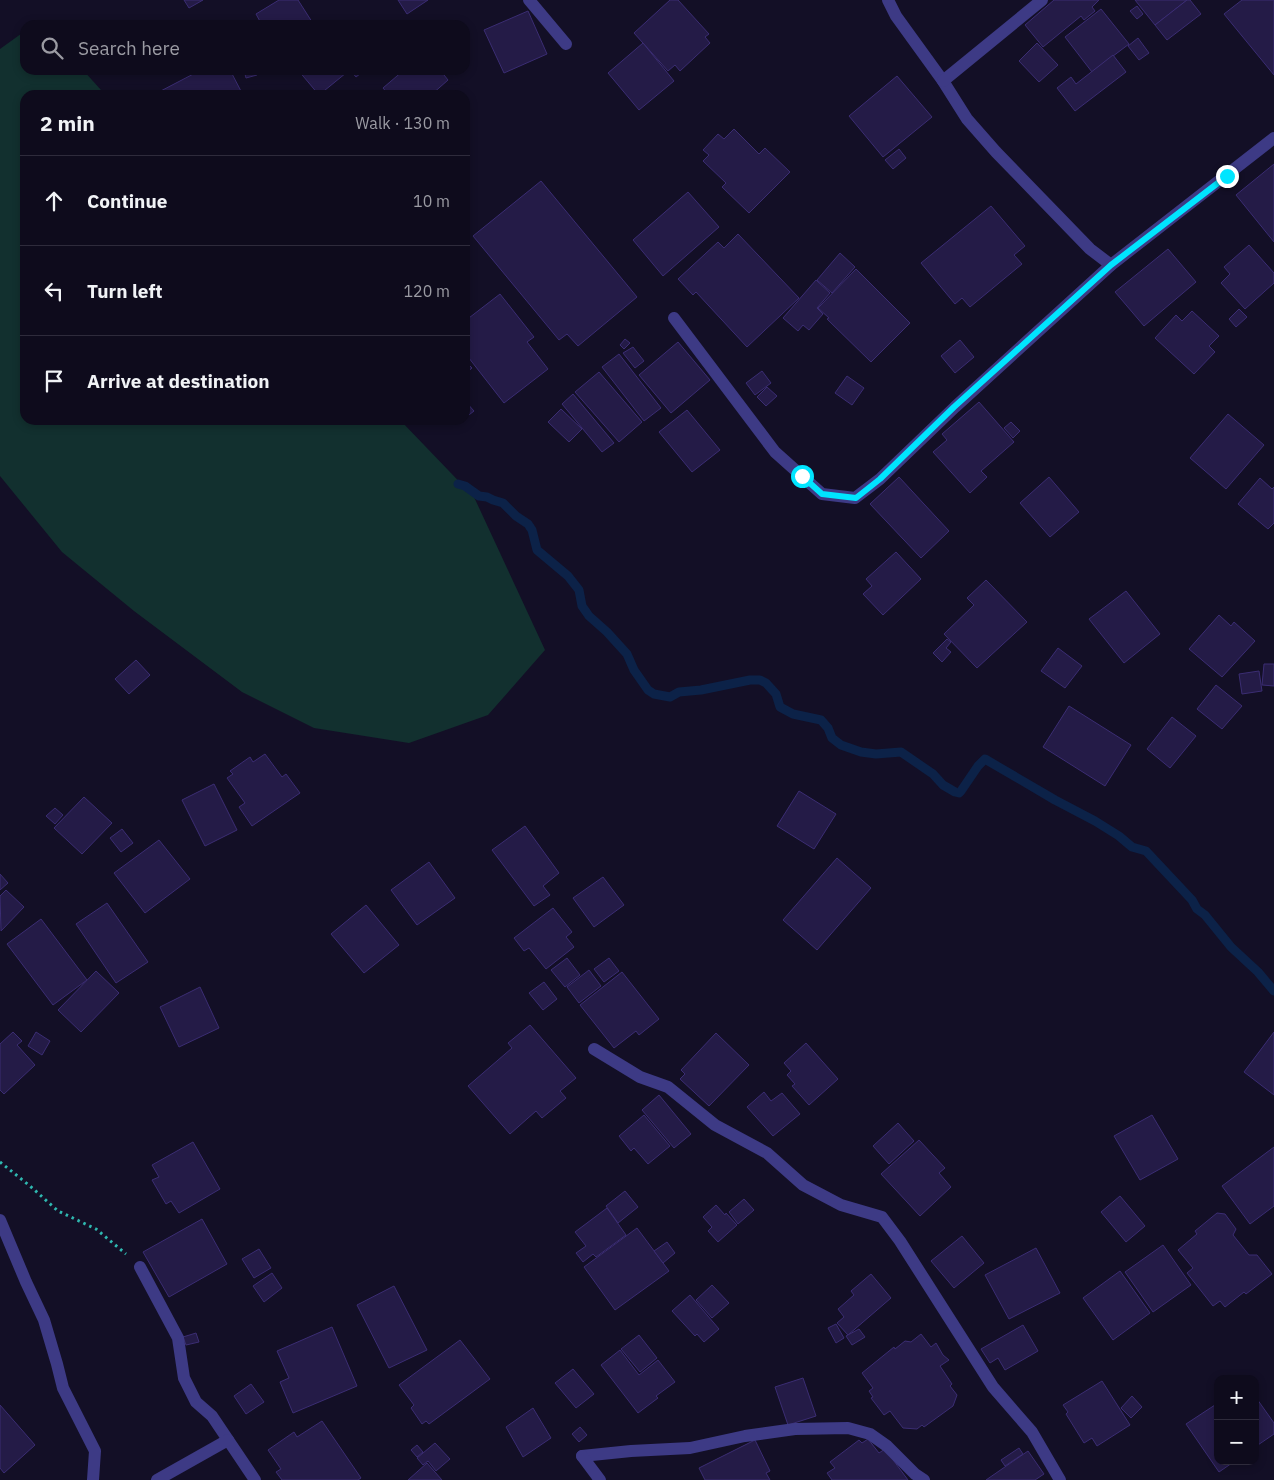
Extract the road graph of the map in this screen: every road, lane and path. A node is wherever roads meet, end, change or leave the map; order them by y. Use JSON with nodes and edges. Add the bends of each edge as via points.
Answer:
{"nodes":[{"id":1,"x":529,"y":0,"type":"edge"},
{"id":2,"x":888,"y":0,"type":"edge"},
{"id":3,"x":1042,"y":0,"type":"edge"},
{"id":4,"x":566,"y":44,"type":"dead end"},
{"id":5,"x":943,"y":81,"type":"junction"},
{"id":6,"x":1274,"y":138,"type":"edge"},
{"id":7,"x":1111,"y":265,"type":"junction"},
{"id":8,"x":674,"y":318,"type":"dead end"},
{"id":9,"x":594,"y":1049,"type":"dead end"},
{"id":10,"x":0,"y":1162,"type":"edge"},
{"id":11,"x":0,"y":1220,"type":"edge"},
{"id":12,"x":140,"y":1267,"type":"joint"},
{"id":13,"x":228,"y":1440,"type":"junction"},
{"id":14,"x":93,"y":1480,"type":"edge"},
{"id":15,"x":157,"y":1480,"type":"edge"},
{"id":16,"x":255,"y":1480,"type":"edge"},
{"id":17,"x":600,"y":1480,"type":"edge"},
{"id":18,"x":924,"y":1480,"type":"edge"},
{"id":19,"x":1060,"y":1480,"type":"edge"}],
"edges":[{"from":1,"to":4,"type":"street"},
{"from":2,"to":5,"type":"street"},
{"from":3,"to":5,"type":"street"},
{"from":5,"to":7,"type":"street","via":[[967,119],[996,152],[1090,249]]},
{"from":6,"to":7,"type":"street"},
{"from":7,"to":8,"type":"street","via":[[856,498],[822,494],[775,452]]},
{"from":9,"to":19,"type":"street","via":[[640,1077],[668,1087],[715,1125],[767,1153],[803,1185],[841,1205],[882,1217],[993,1387],[1032,1432]]},
{"from":10,"to":12,"type":"path","via":[[58,1211],[96,1229]]},
{"from":11,"to":14,"type":"street","via":[[44,1320],[63,1388],[95,1451]]},
{"from":12,"to":13,"type":"street","via":[[178,1338],[184,1378],[196,1402],[212,1416]]},
{"from":13,"to":15,"type":"street"},
{"from":13,"to":16,"type":"street"},
{"from":17,"to":18,"type":"street","via":[[582,1456],[690,1448],[794,1429],[848,1428],[870,1434]]}]}
